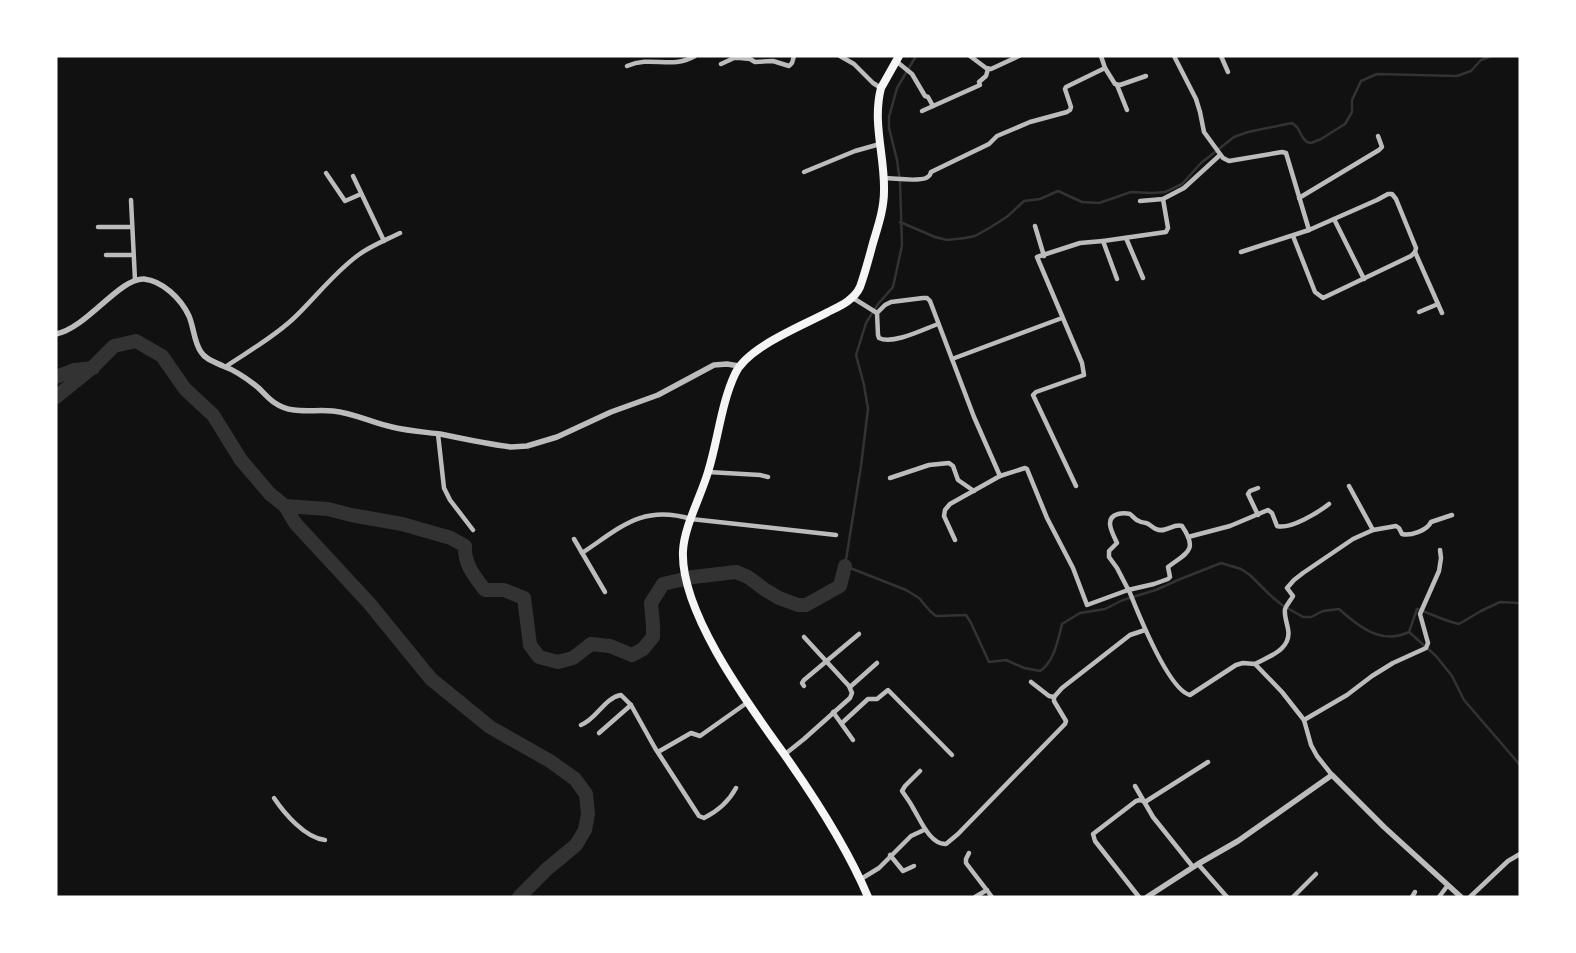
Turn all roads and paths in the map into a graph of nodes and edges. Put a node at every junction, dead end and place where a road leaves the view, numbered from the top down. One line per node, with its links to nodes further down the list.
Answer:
1 (695, 56): 11 (street)
2 (794, 56): 10 (street)
3 (840, 56): 17 (street)
4 (970, 56): 13 (street)
5 (1019, 56): 13 (street)
6 (1101, 56): 12 (street)
7 (1174, 56): 23 (street)
8 (1221, 56): 14 (street)
9 (898, 59): 17 (main road); 18 (street)
10 (721, 64)
11 (627, 66)
12 (1105, 68): 16 (street); 27 (street)
13 (988, 69): 18 (street)
14 (1228, 72)
15 (1146, 76): 16 (street)
16 (1117, 85): 19 (street)
17 (881, 88): 22 (main road)
18 (932, 106): 20 (street)
19 (1127, 110)
20 (922, 111)
21 (1378, 136): 29 (street)
22 (880, 144): 24 (street); 27 (main road)
23 (1220, 154): 29 (street); 30 (street)
24 (804, 172)
25 (326, 173): 28 (street)
26 (353, 176): 28 (street)
27 (884, 178): 52 (main road)
28 (361, 194): 41 (street)
29 (1299, 198): 37 (street)
30 (1163, 199): 32 (street); 40 (street)
31 (131, 200): 36 (street)
32 (1140, 201)
33 (1334, 220): 37 (street); 44 (street); 50 (street)
34 (1035, 226): 47 (street)
35 (98, 227): 36 (street)
36 (132, 227): 45 (street)
37 (1309, 230): 39 (street)
38 (400, 233): 41 (street)
39 (1293, 236): 43 (street); 50 (street)
40 (1126, 238): 42 (street); 48 (street)
41 (384, 241): 62 (street)
42 (1103, 241): 47 (street); 49 (street)
43 (1241, 252)
44 (1415, 252): 50 (street); 53 (street)
45 (134, 255): 46 (street); 51 (street)
46 (106, 256)
47 (1044, 256): 57 (street)
48 (1143, 278)
49 (1117, 279)
50 (1364, 279)
51 (135, 280): 59 (street); 62 (street)
52 (853, 298): 55 (street); 61 (main road)
53 (1438, 304): 54 (street); 56 (street)
54 (1419, 312)
55 (876, 313): 58 (street); 58 (street)
56 (1442, 313)
57 (1062, 318): 60 (street); 68 (street)
58 (938, 324): 60 (street)
59 (56, 334)
60 (952, 359): 65 (street)
61 (739, 366): 63 (street); 64 (main road)
62 (226, 367): 63 (street)
63 (438, 434): 76 (street)
64 (708, 472): 66 (street); 75 (main road)
65 (1000, 476): 71 (street); 85 (street)
66 (768, 477)
67 (890, 478): 71 (street)
68 (1076, 486)
69 (1349, 486): 77 (street)
70 (1258, 488): 74 (street)
71 (974, 491): 81 (street)
72 (1330, 504): 74 (street)
73 (1452, 514): 77 (street)
74 (1258, 515): 79 (street)
75 (691, 519): 78 (street); 83 (street); 96 (main road)
76 (473, 530)
77 (1373, 530): 91 (street)
78 (836, 535)
79 (1188, 537): 85 (street); 85 (street)
80 (574, 539): 83 (street)
81 (955, 540)
82 (1440, 550): 99 (street)
83 (582, 553): 84 (street)
84 (605, 592)
85 (1129, 592): 86 (street)
86 (1145, 630): 91 (street); 95 (street)
87 (859, 634): 89 (street)
88 (804, 637): 89 (street)
89 (826, 662): 93 (street); 94 (street)
90 (877, 663): 94 (street)
91 (1255, 664): 99 (street)
92 (1031, 682): 95 (street)
93 (804, 686)
94 (850, 687): 98 (street)
95 (1054, 697): 114 (street)
96 (748, 702): 104 (street); 105 (main road)
97 (631, 706): 101 (street); 102 (street); 104 (street)
98 (833, 712): 100 (street); 105 (street)
99 (1304, 720): 109 (street)
100 (842, 723): 103 (street); 106 (street)
101 (581, 724)
102 (599, 733)
103 (853, 740)
104 (658, 752): 111 (street)
105 (784, 755): 122 (main road)
106 (952, 755)
107 (1208, 762): 113 (street)
108 (920, 771): 114 (street)
109 (1332, 775): 120 (street); 123 (street)
110 (1135, 786): 113 (street)
111 (736, 788)
112 (274, 798): 115 (street)
113 (1145, 802): 120 (street); 129 (street)
114 (924, 830): 118 (street)
115 (325, 840)
116 (970, 853): 124 (street)
117 (1520, 854): 134 (street)
118 (890, 855): 119 (street); 122 (street)
119 (914, 866)
120 (1195, 866): 125 (street); 130 (street)
121 (1316, 874): 131 (street)
122 (861, 880): 126 (main road)
123 (1448, 885): 132 (street); 133 (street)
124 (987, 890): 127 (street); 128 (street)
125 (1150, 896)
126 (868, 897)
127 (975, 897)
128 (992, 897)
129 (1139, 897)
130 (1227, 897)
131 (1293, 897)
132 (1439, 897)
133 (1461, 897)
134 (1470, 897)

